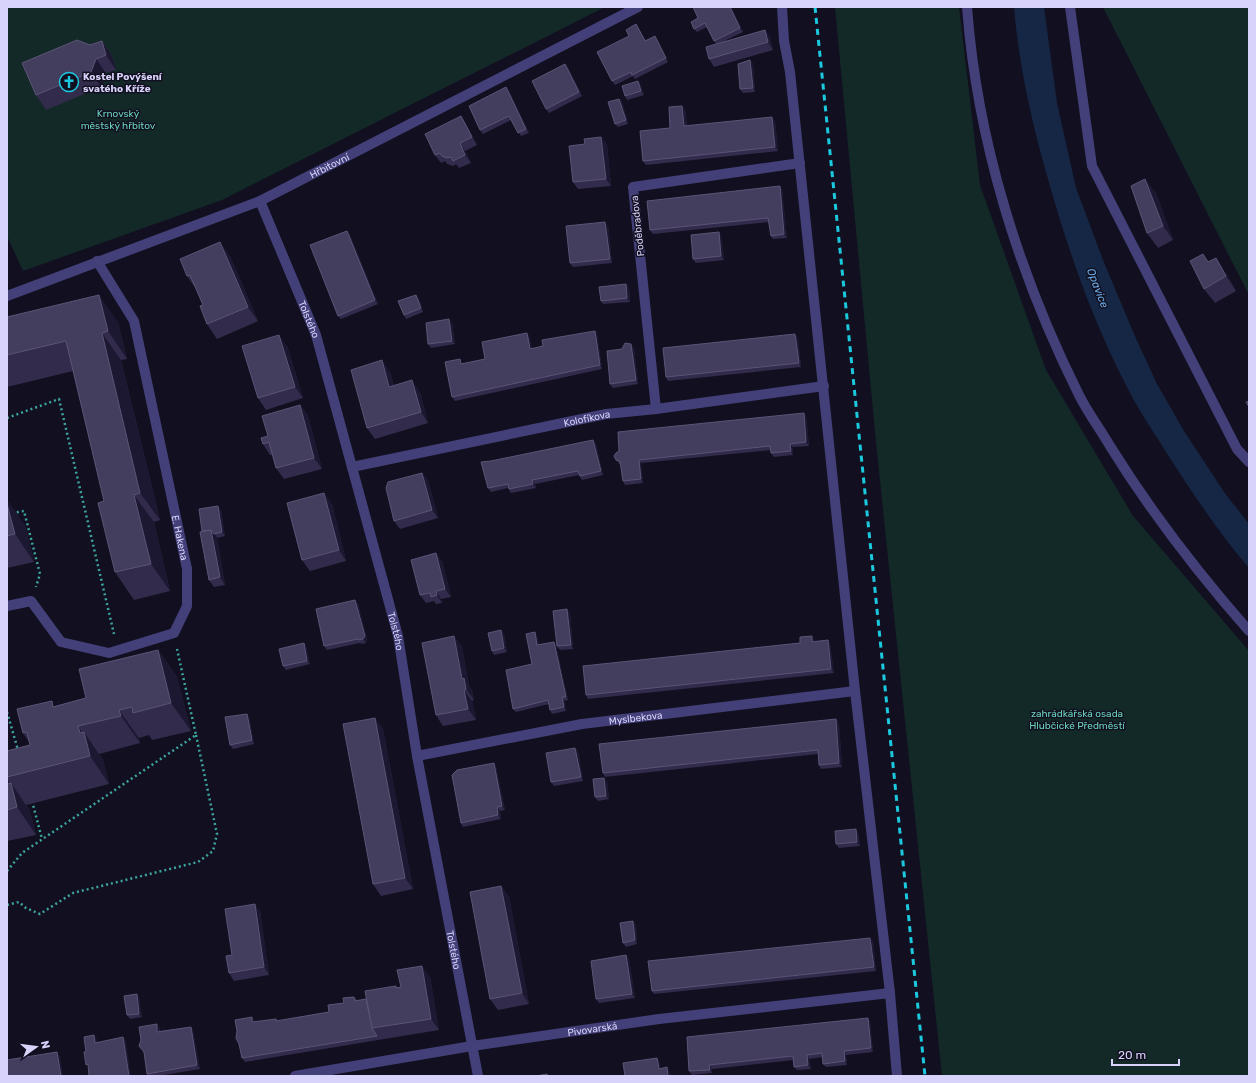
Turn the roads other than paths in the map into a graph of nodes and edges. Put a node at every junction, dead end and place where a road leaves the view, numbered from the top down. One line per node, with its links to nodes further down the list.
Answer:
1 (638, 7): 6 (street, Hřbitovní)
2 (782, 7): 5 (street)
3 (968, 7): 14 (street)
4 (1070, 7): 11 (street)
5 (800, 164): 9 (street); 10 (street, Poděbradova)
6 (260, 201): 7 (street, Hřbitovní); 12 (street, Tolstého)
7 (97, 261): 8 (street, Hřbitovní); 13 (street, E. Hakena)
8 (7, 296)
9 (824, 386): 10 (street, Kolofíkova); 15 (street)
10 (656, 409): 12 (street, Kolofíkova)
11 (1249, 462)
12 (352, 468): 16 (street, Tolstého)
13 (7, 606)
14 (1249, 631)
15 (856, 691): 16 (street, Myslbekova); 17 (street)
16 (418, 756): 18 (street, Tolstého)
17 (890, 993): 18 (street, Pivovarská); 21 (street)
18 (472, 1046): 19 (street, Pivovarská); 20 (street, Tolstého)
19 (295, 1076)
20 (478, 1076)
21 (897, 1076)

